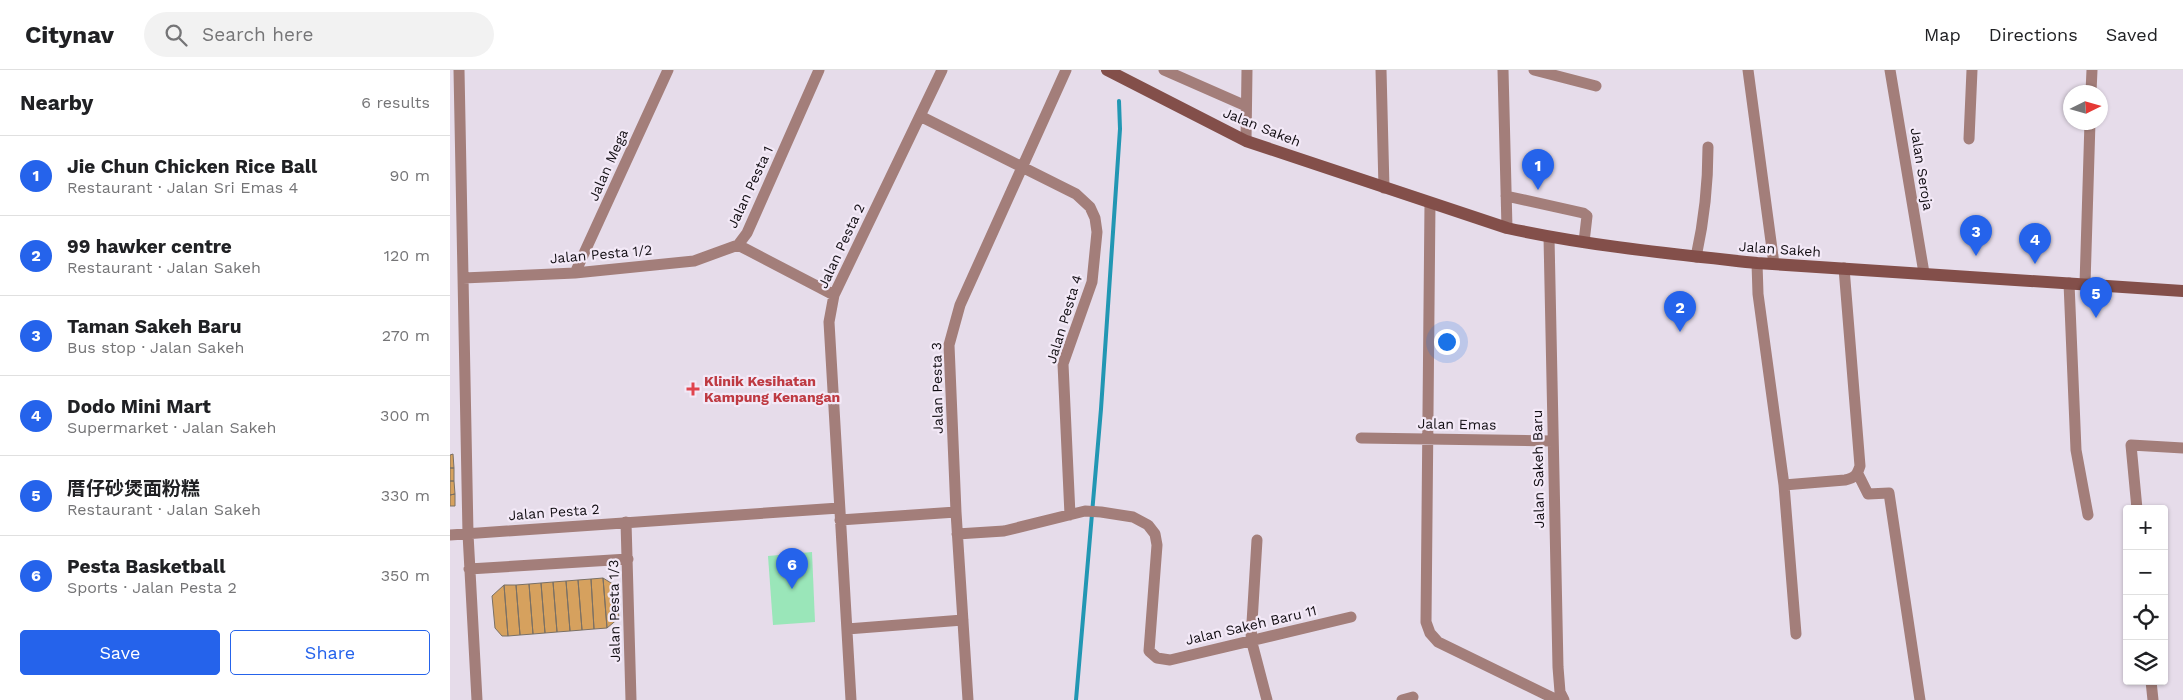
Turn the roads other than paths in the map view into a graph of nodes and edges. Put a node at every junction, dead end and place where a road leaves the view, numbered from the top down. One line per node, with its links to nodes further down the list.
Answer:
1 (459, 70): 38 (street)
2 (668, 70): 36 (street, Jalan Mega)
3 (819, 70): 31 (street, Jalan Pesta 1)
4 (942, 70): 19 (street, Jalan Pesta 2)
5 (1066, 70): 24 (street, Jalan Pesta 3)
6 (1107, 70): 22 (street, Jalan Sakeh)
7 (1164, 70): 18 (street)
8 (1247, 70): 18 (street)
9 (1380, 70): 25 (street)
10 (1503, 70): 26 (street)
11 (1534, 70): 17 (street)
12 (1748, 70): 34 (street)
13 (1890, 70): 37 (street, Jalan Seroja)
14 (1972, 70): 21 (street)
15 (2092, 70): 16 (street)
16 (2091, 85)
17 (1596, 86)
18 (1246, 106): 22 (street)
19 (920, 116): 24 (street, Jalan Pesta 4); 42 (street, Jalan Pesta 2)
20 (2090, 130): 40 (street)
21 (1969, 139)
22 (1246, 140): 25 (street, Jalan Sakeh)
23 (1708, 147): 32 (street)
24 (1022, 168): 51 (street, Jalan Pesta 3); 52 (street, Jalan Pesta 4)
25 (1384, 188): 27 (street, Jalan Sakeh)
26 (1506, 196): 28 (street); 30 (street)
27 (1430, 203): 28 (street, Jalan Sakeh); 44 (street)
28 (1507, 228): 29 (street, Jalan Sakeh)
29 (1548, 237): 30 (street, Jalan Sakeh); 45 (street, Jalan Sakeh Baru)
30 (1584, 242): 32 (street, Jalan Sakeh)
31 (738, 244): 36 (street, Jalan Pesta 1/2); 42 (street, Jalan Pesta 1)
32 (1696, 257): 33 (street, Jalan Sakeh)
33 (1757, 263): 34 (street, Jalan Sakeh); 48 (street)
34 (1774, 264): 35 (street, Jalan Sakeh)
35 (1844, 268): 37 (street, Jalan Sakeh); 47 (street)
36 (575, 273): 38 (street, Jalan Pesta 1/2)
37 (1924, 273): 39 (street, Jalan Sakeh)
38 (463, 278): 56 (street)
39 (2068, 283): 40 (street, Jalan Sakeh); 53 (street)
40 (2084, 284): 41 (street, Jalan Sakeh)
41 (2183, 290)
42 (834, 295): 50 (street, Jalan Pesta 2)
43 (1361, 438): 44 (street, Jalan Emas)
44 (1428, 439): 45 (street, Jalan Emas); 73 (street)
45 (1553, 441): 74 (street, Jalan Sakeh Baru)
46 (2183, 448): 49 (street)
47 (1858, 474): 48 (street); 75 (street)
48 (1784, 485): 65 (street)
49 (2137, 505)
50 (839, 508): 54 (street, Jalan Pesta 2); 55 (street, Jalan Pesta 2)
51 (956, 512): 54 (street); 57 (street, Jalan Pesta 3)
52 (1070, 515): 57 (street); 66 (street, Jalan Sakeh Baru 11)
53 (2088, 515)
54 (840, 520): 64 (street, Jalan Pesta 2)
55 (626, 522): 56 (street, Jalan Pesta 2); 60 (street, Jalan Pesta 1/3)
56 (468, 534): 58 (street, Jalan Pesta 2); 61 (street)
57 (957, 534): 63 (street, Jalan Pesta 3)
58 (450, 535)
59 (1257, 540): 66 (street)
60 (628, 559): 61 (street); 69 (street, Jalan Pesta 1/3)
61 (470, 570): 68 (street)
62 (1351, 618): 66 (street, Jalan Sakeh Baru 11)
63 (963, 620): 64 (street); 71 (street, Jalan Pesta 3)
64 (846, 629): 70 (street, Jalan Pesta 2)
65 (1796, 634)
66 (1252, 639): 72 (street)
67 (2152, 685): 76 (street)
68 (477, 700)
69 (631, 700)
70 (851, 700)
71 (968, 700)
72 (1267, 700)
73 (1557, 700)
74 (1564, 700)
75 (1920, 700)
76 (2153, 700)

